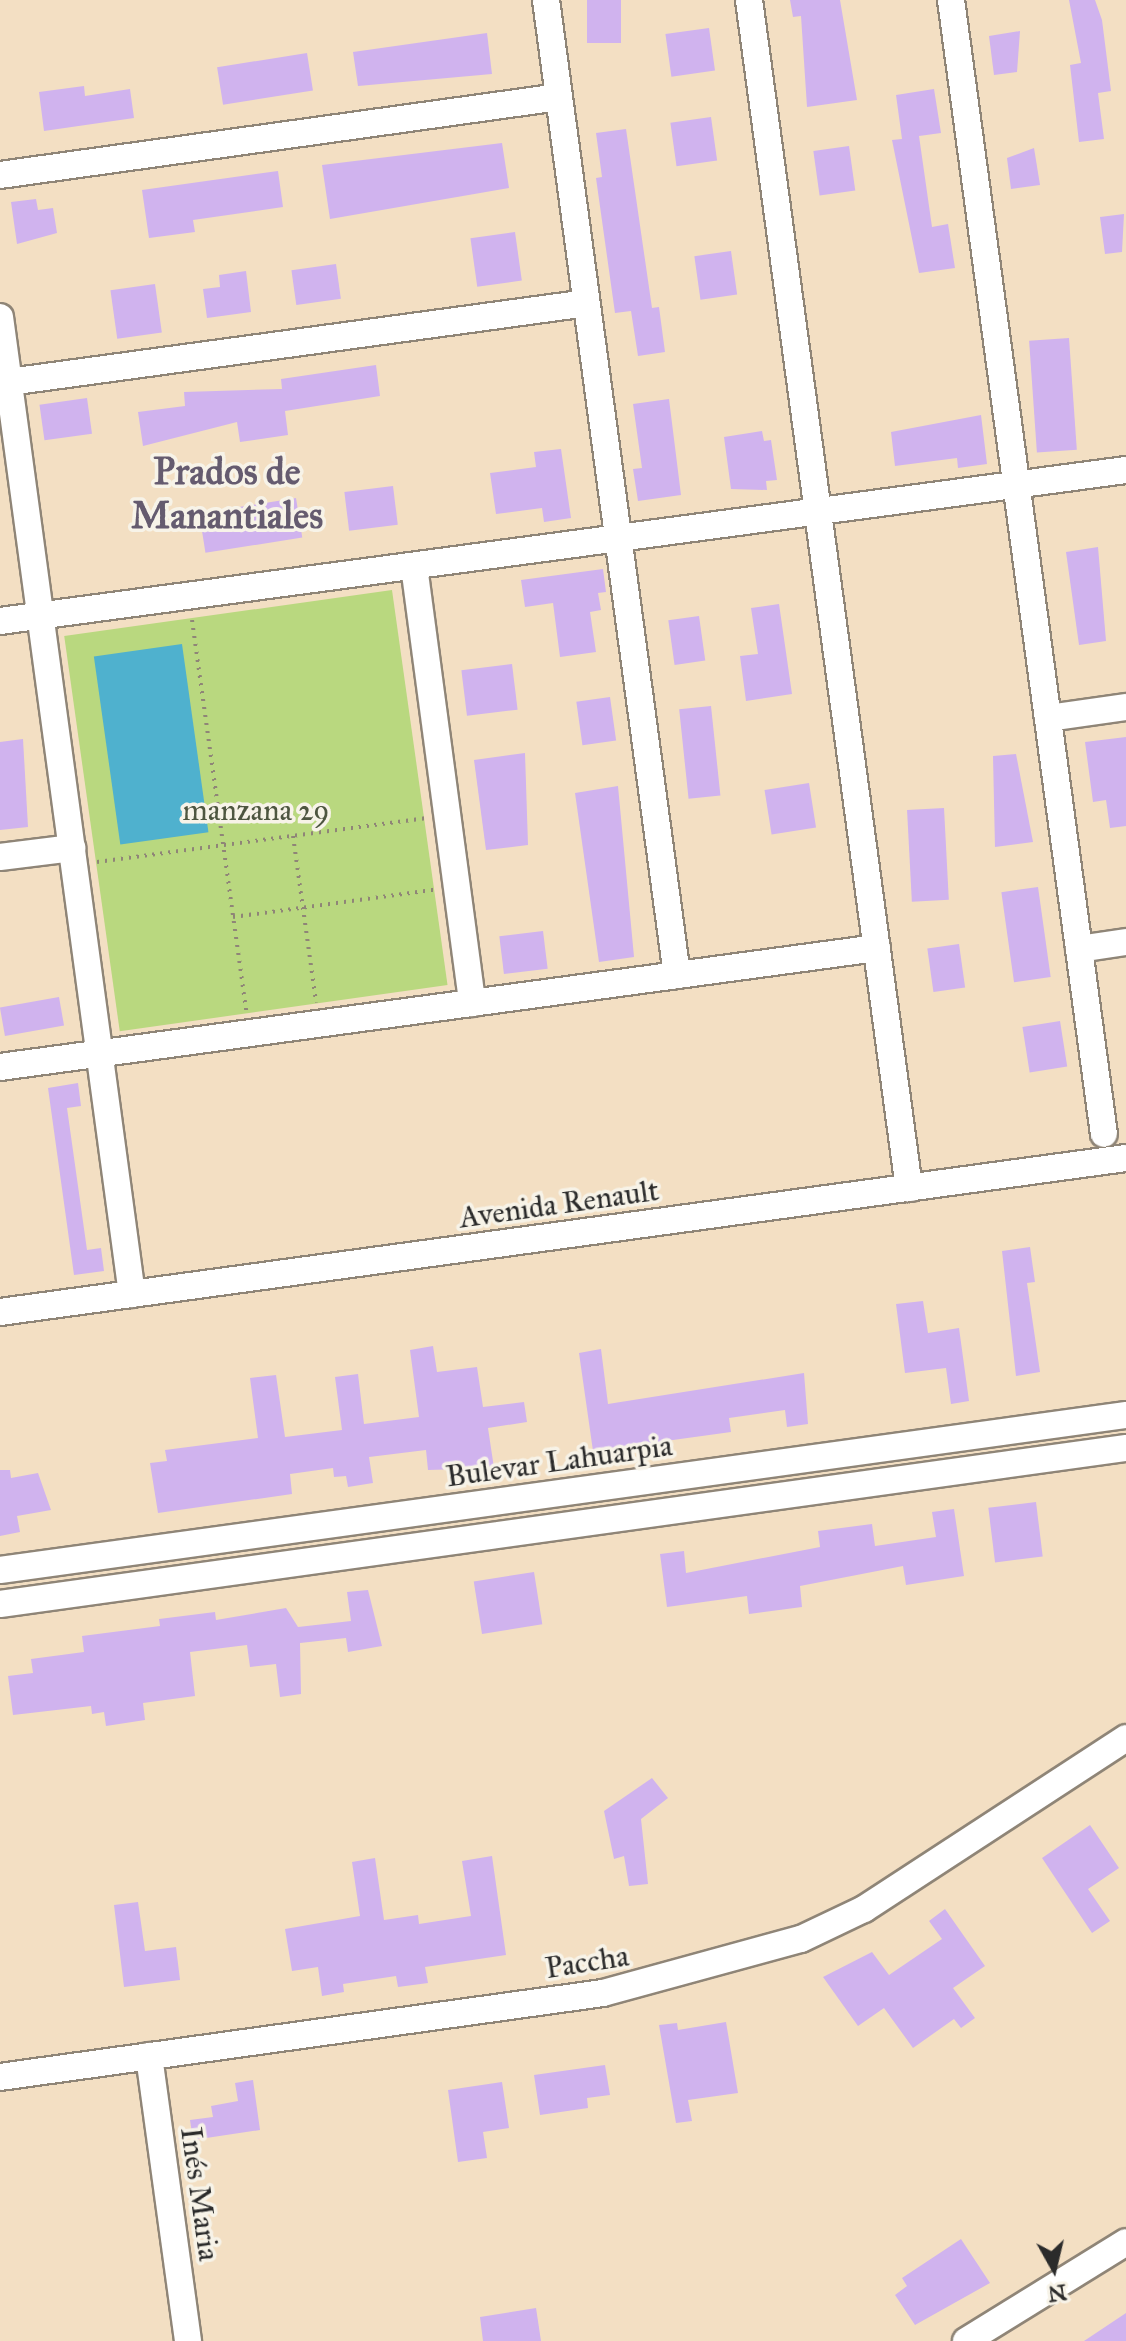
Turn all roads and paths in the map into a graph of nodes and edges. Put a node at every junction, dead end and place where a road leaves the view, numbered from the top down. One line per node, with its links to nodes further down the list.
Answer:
1 (546, 0): 4 (street)
2 (749, 0): 11 (street)
3 (951, 0): 10 (street)
4 (559, 97): 5 (street); 6 (street)
5 (0, 175)
6 (587, 303): 8 (street); 12 (street)
7 (0, 317): 8 (street)
8 (9, 382): 15 (street)
9 (1126, 470): 10 (street)
10 (1016, 485): 11 (street); 18 (street)
11 (818, 512): 12 (street); 28 (street)
12 (619, 538): 13 (street); 30 (street)
13 (414, 566): 14 (street); 19 (street)
14 (189, 596): 15 (street); 21 (path)
15 (40, 616): 16 (street); 22 (street)
16 (0, 621)
17 (1126, 707): 18 (street)
18 (1048, 718): 29 (street)
19 (447, 815): 20 (path); 24 (street)
20 (293, 836): 21 (path); 25 (path)
21 (223, 845): 22 (path); 26 (path)
22 (73, 856): 23 (street); 34 (street)
23 (0, 857)
24 (457, 887): 25 (path); 31 (street)
25 (303, 908): 26 (path); 32 (path)
26 (233, 917): 33 (path)
27 (1126, 942): 29 (street)
28 (877, 948): 30 (street); 38 (street)
29 (1079, 949): 36 (street)
30 (677, 975): 31 (street)
31 (472, 1003): 32 (street)
32 (319, 1024): 33 (street)
33 (249, 1033): 34 (street)
34 (99, 1054): 35 (street); 39 (street)
35 (0, 1067)
36 (1104, 1134)
37 (1126, 1158): 38 (street, Avenida Renault)
38 (909, 1188): 39 (street, Avenida Renault)
39 (132, 1294): 40 (street, Avenida Renault)
40 (0, 1312)
41 (1126, 1415): 43 (street, Bulevar Lahuarpia)
42 (1126, 1448): 44 (street)
43 (0, 1570)
44 (0, 1604)
45 (1126, 1738): 46 (street, Paccha)
46 (149, 2056): 47 (street, Paccha); 49 (street, Inés Maria)
47 (0, 2077)
48 (1126, 2242): 50 (street)
49 (188, 2341)
50 (966, 2341)

